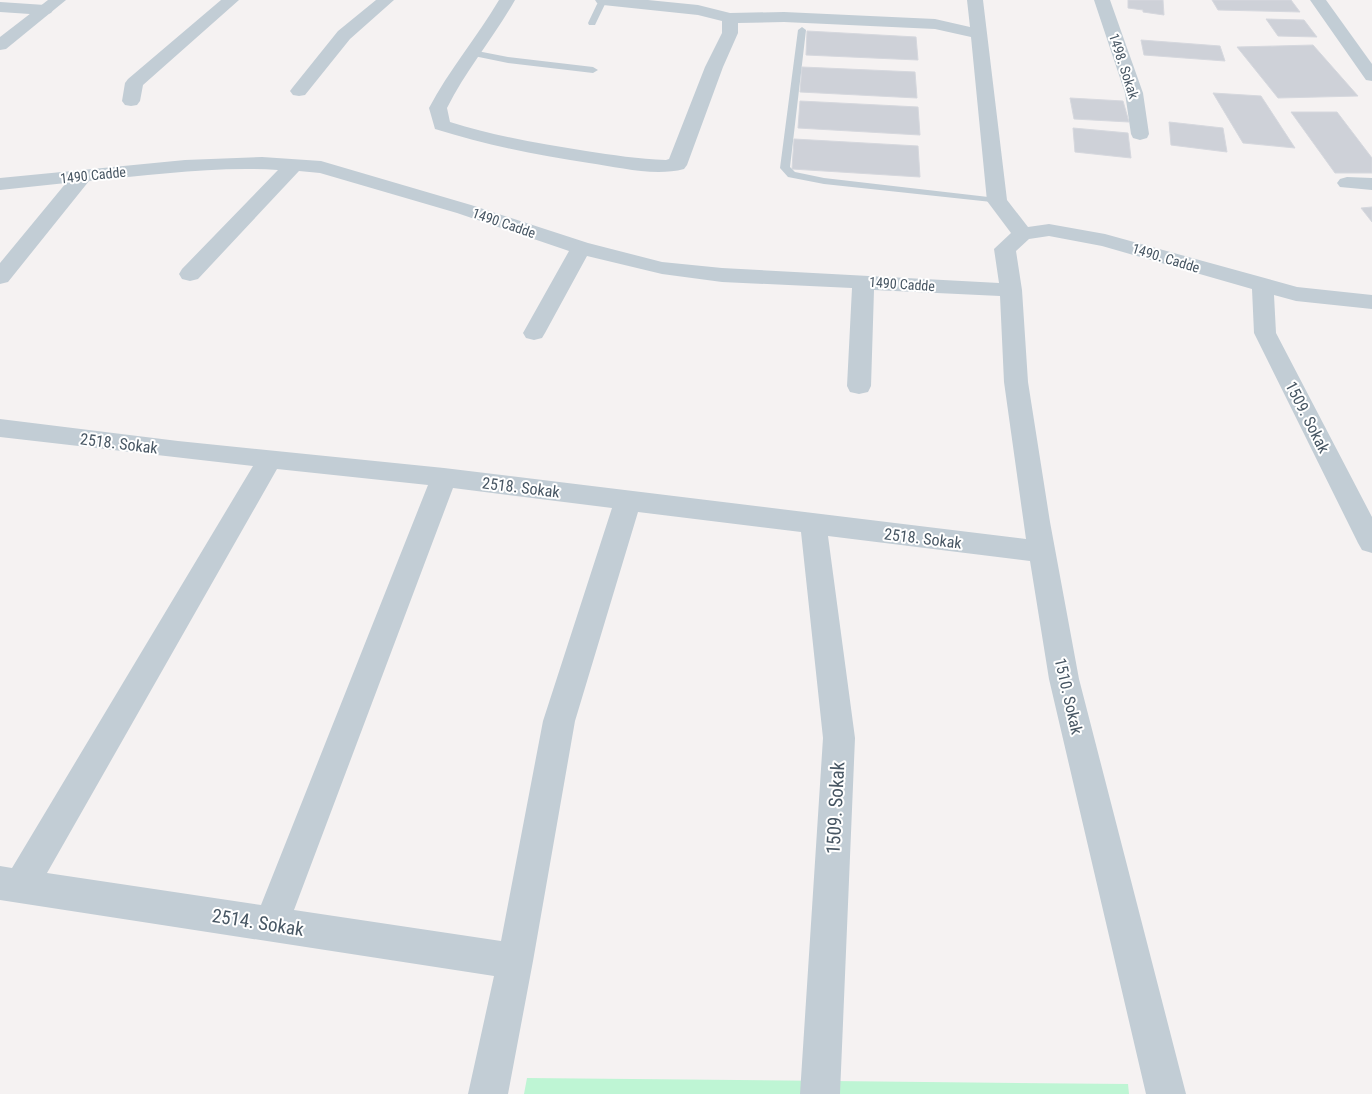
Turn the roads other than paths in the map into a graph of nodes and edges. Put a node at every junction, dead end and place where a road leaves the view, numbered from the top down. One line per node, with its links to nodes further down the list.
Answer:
1 (231, 0): 19 (street)
2 (386, 0): 18 (street)
3 (507, 0): 15 (street)
4 (603, 0): 10 (street); 11 (lane)
5 (975, 0): 13 (street)
6 (1102, 0): 20 (street, 1498. Sokak)
7 (1318, 0): 17 (street)
8 (51, 5): 9 (street); 14 (street)
9 (0, 7)
10 (730, 18): 13 (street); 15 (street)
11 (592, 23)
12 (802, 30): 26 (lane)
13 (979, 34): 26 (street)
14 (0, 45)
15 (472, 53): 16 (lane)
16 (593, 70)
17 (1372, 76)
18 (299, 91)
19 (131, 101)
20 (1140, 134)
21 (294, 165): 22 (street, 1490 Cadde); 28 (street, 1490 Cadde); 29 (street)
22 (83, 176): 24 (street, 1490 Cadde); 30 (street)
23 (1347, 183): 25 (street)
24 (0, 184)
25 (1372, 184)
26 (998, 201): 27 (street)
27 (1022, 234): 32 (street, 1490. Cadde); 33 (street)
28 (581, 248): 31 (street, 1490 Cadde); 35 (street)
29 (190, 274)
30 (0, 277)
31 (863, 282): 33 (street, 1490 Cadde); 36 (street)
32 (1263, 286): 34 (street, 1490. Cadde); 42 (street, 1509. Sokak)
33 (1010, 290): 43 (street, 1510. Sokak)
34 (1372, 302)
35 (534, 332)
36 (859, 386)
37 (0, 428): 38 (street, 2518. Sokak)
38 (270, 459): 39 (street, 2518. Sokak); 44 (street)
39 (444, 478): 40 (street, 2518. Sokak); 45 (street)
40 (628, 500): 41 (street, 2518. Sokak); 46 (street)
41 (812, 523): 43 (street, 2518. Sokak); 48 (street, 1509. Sokak)
42 (1372, 543)
43 (1042, 552): 49 (street, 1510. Sokak)
44 (10, 885): 45 (street, 2514. Sokak)
45 (271, 924): 46 (street, 2514. Sokak)
46 (516, 961): 47 (street)
47 (488, 1094)
48 (820, 1094)
49 (1166, 1094)

